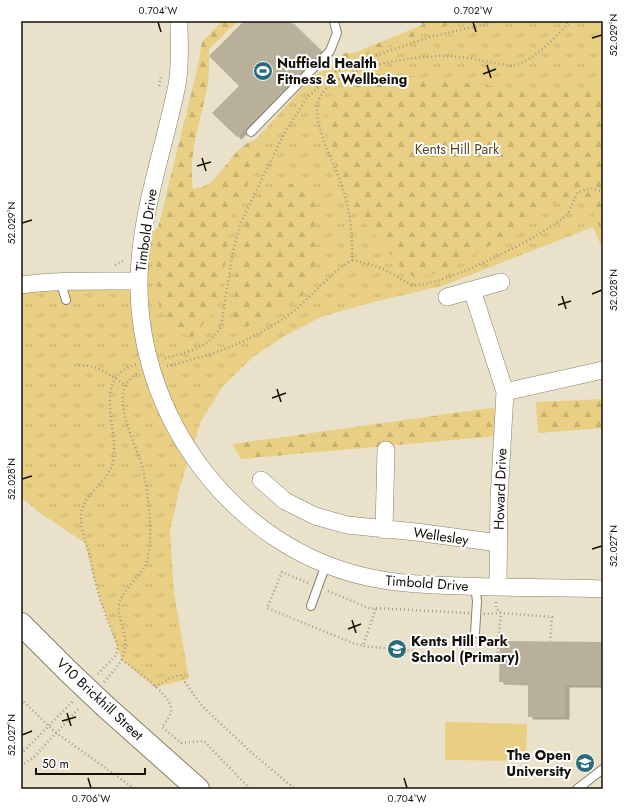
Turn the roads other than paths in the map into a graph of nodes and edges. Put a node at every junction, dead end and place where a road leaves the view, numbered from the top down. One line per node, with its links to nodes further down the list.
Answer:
1 (179, 21): 5 (street, Timbold Drive)
2 (334, 21): 3 (lane)
3 (251, 132)
4 (60, 280): 5 (street); 7 (street); 10 (lane)
5 (139, 281): 17 (street, Timbold Drive)
6 (500, 282): 8 (street)
7 (21, 285)
8 (472, 290): 9 (street); 12 (street, Howard Drive)
9 (447, 297)
10 (66, 300)
11 (603, 370): 12 (street)
12 (505, 392): 16 (street, Howard Drive)
13 (386, 450): 15 (street)
14 (261, 480): 15 (street, Wellesley)
15 (384, 530): 16 (street, Wellesley)
16 (498, 543): 20 (street, Howard Drive)
17 (326, 564): 18 (street, Timbold Drive); 21 (lane)
18 (475, 586): 20 (street, Timbold Drive); 23 (lane)
19 (603, 590): 20 (street, Timbold Drive)
20 (497, 594)
21 (311, 606)
22 (21, 624): 25 (street, V10 Brickhill Street, bridge)
23 (475, 633)
24 (603, 769): 26 (lane)
25 (198, 789)
26 (578, 789)

